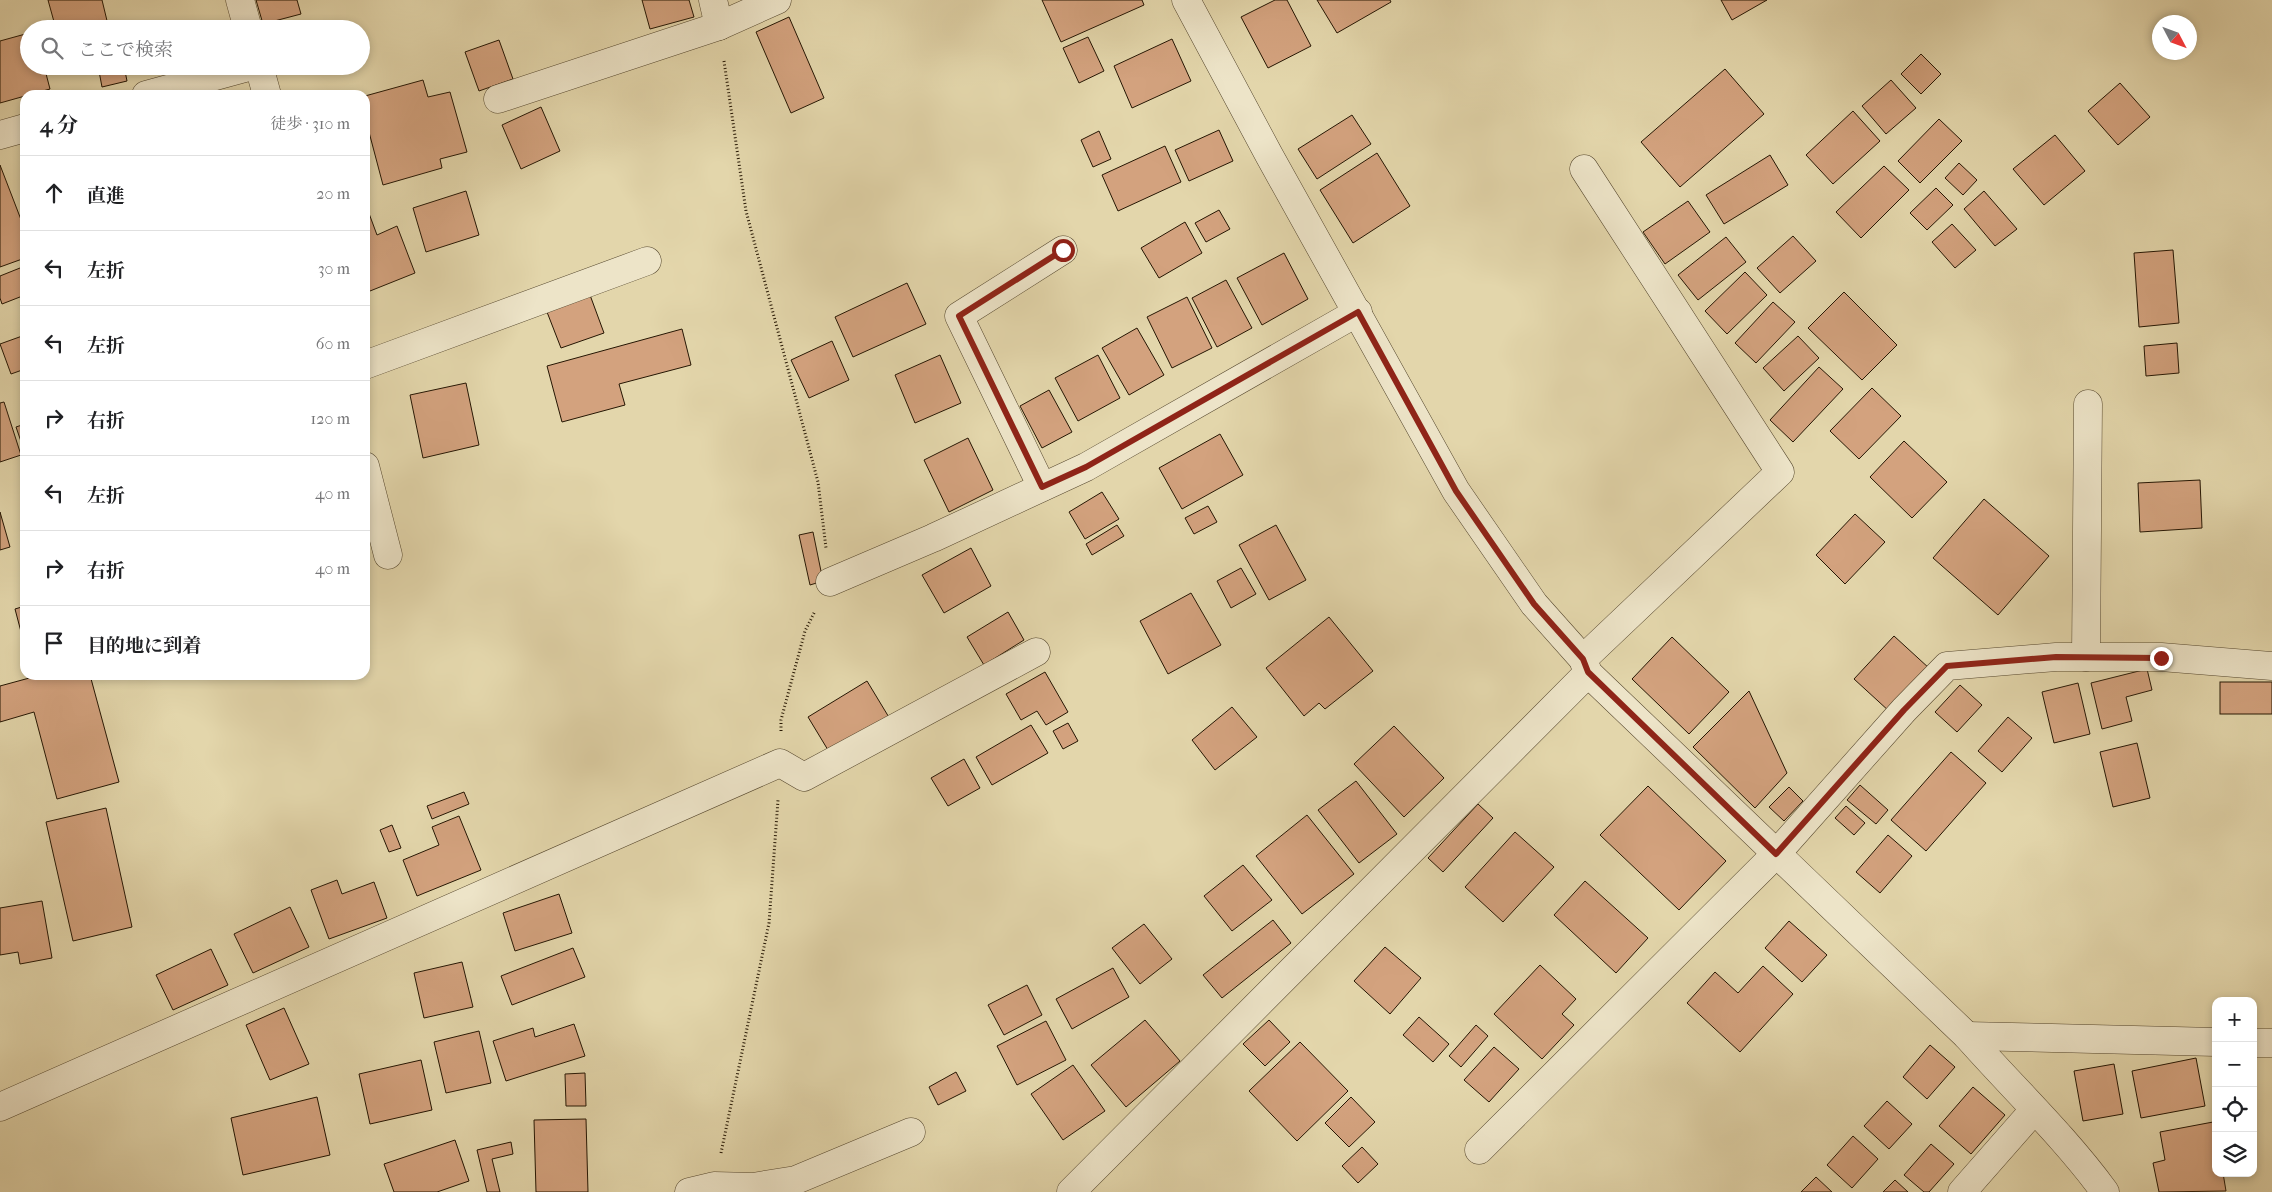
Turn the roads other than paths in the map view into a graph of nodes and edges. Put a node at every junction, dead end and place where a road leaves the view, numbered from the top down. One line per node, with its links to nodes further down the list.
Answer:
1 (240, 0): 5 (street)
2 (713, 0): 6 (street)
3 (777, 0): 6 (street)
4 (1186, 0): 17 (street)
5 (246, 20)
6 (719, 26): 11 (street)
7 (219, 75): 9 (street)
8 (261, 75): 10 (street)
9 (164, 90)
10 (266, 90)
11 (498, 99)
12 (20, 129): 13 (street)
13 (0, 134)
14 (1584, 169): 26 (street)
15 (1063, 250): 21 (street)
16 (646, 261): 18 (street)
17 (1358, 312): 21 (street); 26 (street)
18 (370, 363)
19 (2088, 404): 25 (street)
20 (370, 485): 22 (street)
21 (1042, 487): 23 (street)
22 (388, 555)
23 (830, 582)
24 (1036, 652): 33 (street)
25 (2086, 657): 27 (street); 28 (street)
26 (1586, 666): 28 (street); 38 (street)
27 (2272, 666)
28 (1776, 854): 29 (street); 36 (street)
29 (1967, 1036): 30 (street); 34 (street)
30 (2212, 1042)
31 (2257, 1043): 32 (street)
32 (2272, 1044)
33 (0, 1107)
34 (2034, 1110): 39 (street); 40 (street)
35 (911, 1132): 37 (street)
36 (1479, 1150)
37 (702, 1189)
38 (1072, 1192)
39 (1962, 1192)
40 (2105, 1192)

